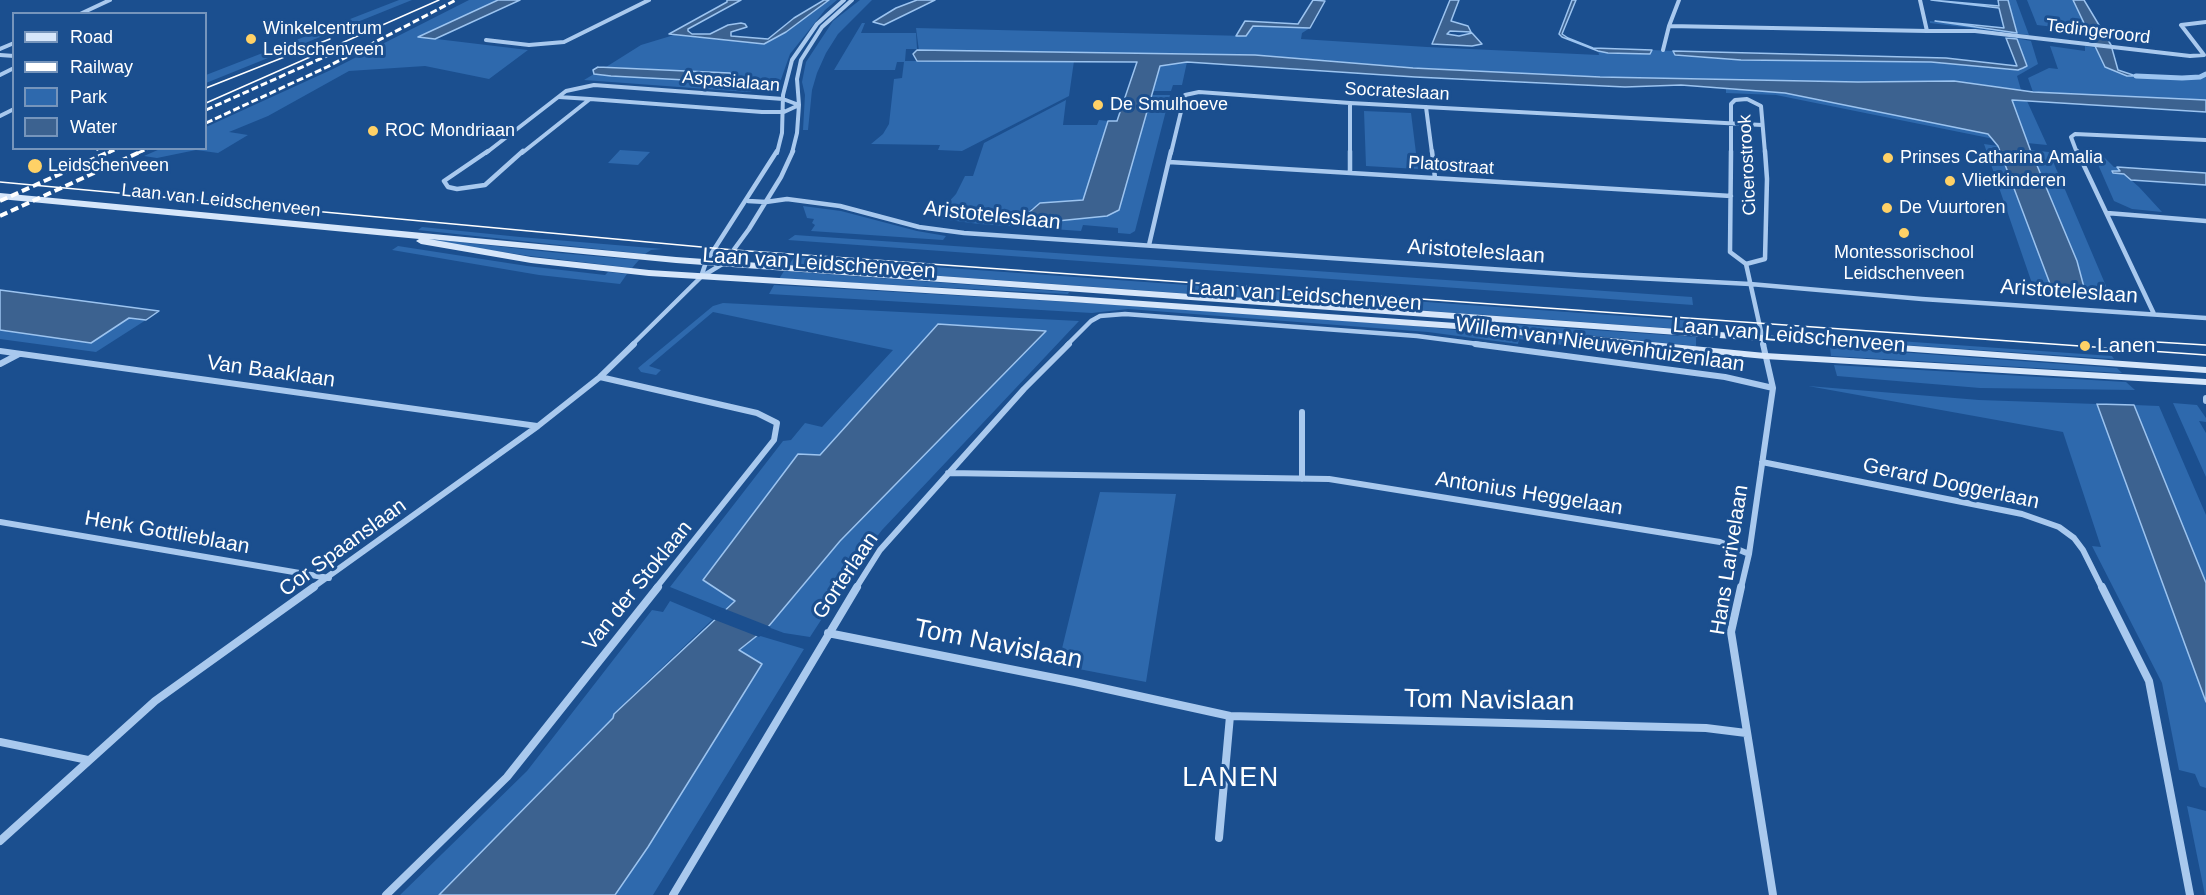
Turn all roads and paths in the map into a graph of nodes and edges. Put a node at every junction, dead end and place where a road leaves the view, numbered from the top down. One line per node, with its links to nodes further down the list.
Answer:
1 (110, 0): 7 (street)
2 (650, 0): 11 (street)
3 (844, 0): 15 (street)
4 (852, 0): 17 (street)
5 (1679, 0): 9 (street)
6 (1920, 0): 10 (street)
7 (84, 12)
8 (2206, 22): 10 (street, Tedingeroord)
9 (1669, 26): 10 (street, Tedingeroord); 12 (street)
10 (1927, 31)
11 (486, 40)
12 (1663, 51)
13 (559, 97): 14 (street, Aspasialaan); 14 (street, Aspasialaan); 15 (street, Aspasialaan)
14 (590, 99): 19 (street, Aspasialaan)
15 (783, 99): 17 (street, Aspasialaan); 19 (street)
16 (1350, 103): 18 (street, Socrateslaan); 23 (street, Socrateslaan); 24 (street)
17 (799, 105): 19 (street, Aspasialaan); 29 (street)
18 (1426, 107): 20 (street, Socrateslaan); 25 (street)
19 (784, 112): 28 (street)
20 (1731, 123): 21 (street, Socrateslaan); 21 (street, Cicerostrook); 27 (street, Cicerostrook)
21 (1762, 124): 36 (street, Cicerostrook)
22 (2206, 140): 30 (street)
23 (1169, 162): 24 (street, Platostraat); 33 (street, Socrateslaan)
24 (1350, 173): 25 (street, Platostraat)
25 (1435, 178): 27 (street, Platostraat)
26 (0, 195): 32 (street, Laan van Leidschenveen)
27 (1731, 196): 36 (street, Cicerostrook)
28 (747, 201): 29 (street, Aristoteleslaan); 34 (street)
29 (766, 202): 33 (street, Aristoteleslaan); 35 (street)
30 (2107, 213): 31 (street); 39 (street)
31 (2206, 220)
32 (402, 236): 34 (street, Laan van Leidschenveen); 37 (street, Laan van Leidschenveen)
33 (1149, 245): 38 (street, Aristoteleslaan)
34 (706, 262): 35 (street, Laan van Leidschenveen); 37 (street)
35 (724, 263): 37 (street); 42 (street, Laan van Leidschenveen)
36 (1746, 264): 38 (street, Cicerostrook)
37 (701, 277): 45 (street, Laan van Leidschenveen); 48 (street, Cor Spaanslaan)
38 (1750, 284): 39 (street, Aristoteleslaan); 42 (street, Cicerostrook)
39 (2154, 314): 41 (street, Aristoteleslaan)
40 (1100, 316): 50 (street, Willem van Nieuwenhuizenlaan); 54 (street, Gorterlaan)
41 (2206, 318)
42 (1761, 338): 45 (street, Hans Larivelaan); 47 (street, Laan van Leidschenveen)
43 (0, 351): 44 (street, Van Baaklaan)
44 (20, 354): 46 (street); 52 (street, Van Baaklaan)
45 (1765, 356): 49 (street, Laan van Leidschenveen); 50 (street, Hans Larivelaan)
46 (0, 364)
47 (2206, 370)
48 (600, 377): 52 (street, Cor Spaanslaan); 66 (street, Van der Stoklaan)
49 (2206, 382)
50 (1773, 388): 53 (street, Hans Larivelaan)
51 (1302, 412): 55 (street)
52 (538, 426): 58 (street, Cor Spaanslaan)
53 (1762, 462): 57 (street, Hans Larivelaan); 69 (street, Gerard Doggerlaan)
54 (948, 473): 55 (street, Antonius Heggelaan); 59 (street, Gorterlaan)
55 (1302, 478): 57 (street, Antonius Heggelaan)
56 (0, 522): 58 (street, Henk Gottlieblaan)
57 (1749, 554): 61 (street, Hans Larivelaan)
58 (329, 578): 63 (street, Cor Spaanslaan)
59 (828, 633): 60 (street, Tom Navislaan); 67 (street, Gorterlaan)
60 (1230, 716): 61 (street, Tom Navislaan); 64 (street)
61 (1746, 733): 68 (street, Hans Larivelaan)
62 (0, 742): 63 (street)
63 (88, 760): 65 (street, Cor Spaanslaan)
64 (1219, 838)
65 (0, 841)
66 (386, 895)
67 (673, 895)
68 (1773, 895)
69 (2190, 895)

